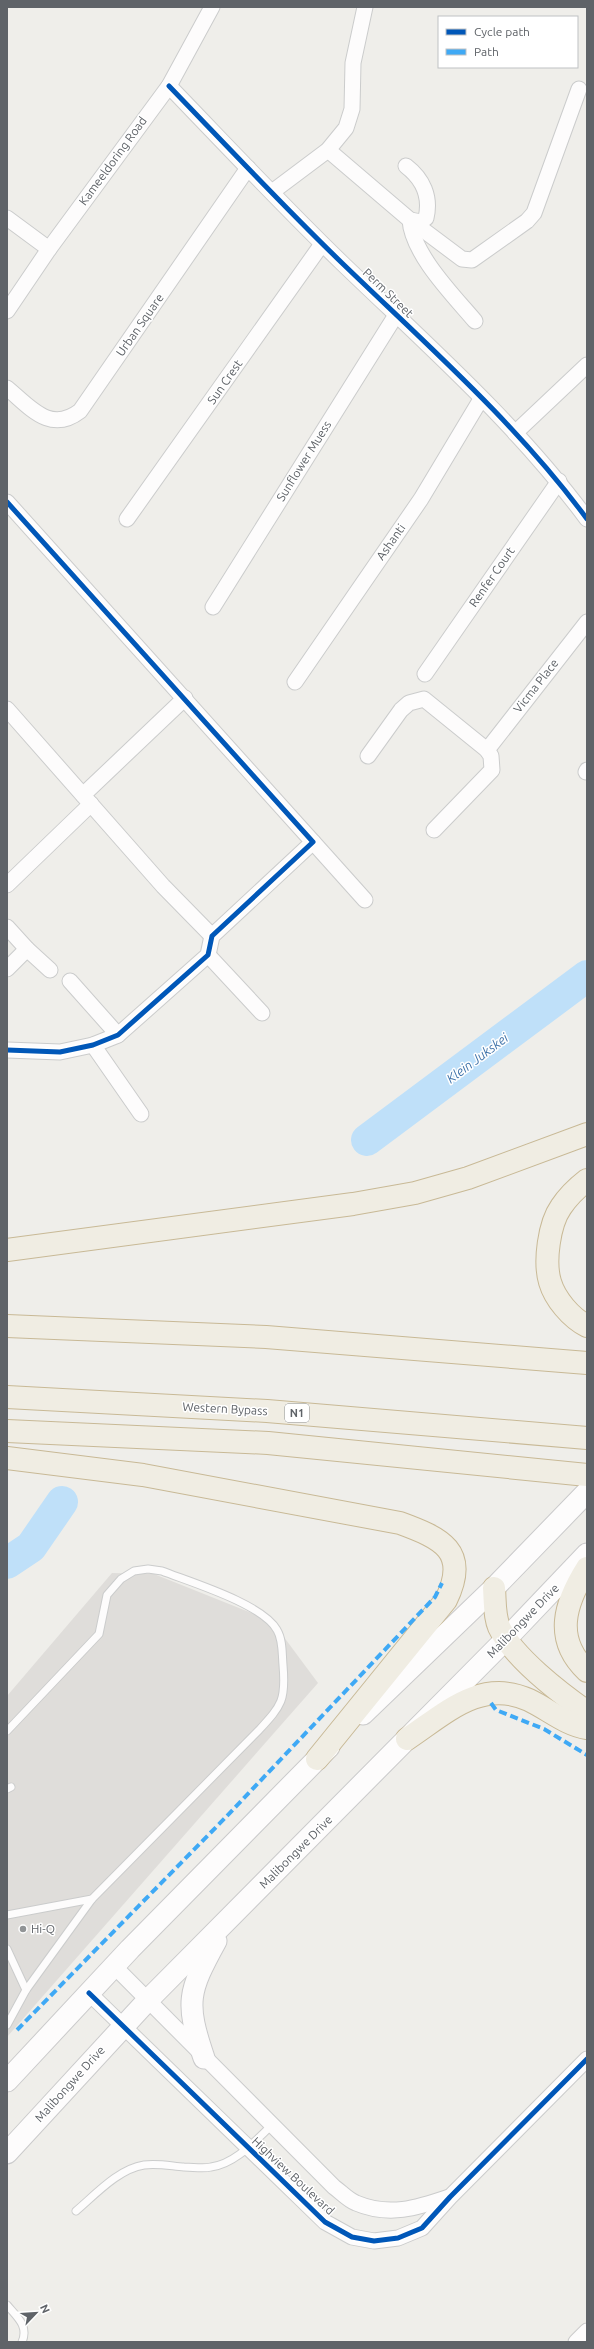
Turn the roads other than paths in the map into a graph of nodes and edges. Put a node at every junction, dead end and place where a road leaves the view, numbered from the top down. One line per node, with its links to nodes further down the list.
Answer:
1 (212, 7): 3 (street, Kameeldoring Road)
2 (365, 7): 5 (street)
3 (169, 86): 7 (street, Perm Street); 12 (street, Kameeldoring Road)
4 (579, 89): 10 (street)
5 (328, 150): 8 (street); 10 (street)
6 (406, 166): 10 (street)
7 (248, 168): 8 (street, Perm Street); 17 (street, Urban Square)
8 (272, 192): 11 (street, Perm Street)
9 (7, 218): 12 (street)
10 (410, 220): 15 (street)
11 (322, 244): 14 (street, Perm Street); 22 (street, Sun Crest)
12 (49, 249): 13 (street, Kameeldoring Road)
13 (7, 311)
14 (396, 315): 18 (street, Perm Street); 24 (street, Sunflower Muess)
15 (475, 321)
16 (587, 366): 19 (street)
17 (7, 388)
18 (481, 399): 19 (street, Perm Street); 27 (street, Ashanti)
19 (515, 433): 20 (street, Perm Street)
20 (559, 481): 23 (street, Perm Street); 26 (street, Renfer Court)
21 (7, 502): 28 (street)
22 (127, 519)
23 (587, 519)
24 (213, 607)
25 (587, 622): 30 (street, Vicma Place)
26 (424, 674)
27 (295, 682)
28 (185, 698): 32 (street); 34 (street)
29 (7, 708): 32 (street)
30 (487, 750): 31 (street); 33 (street)
31 (368, 756)
32 (87, 799): 35 (street); 38 (street)
33 (434, 830)
34 (313, 842): 36 (street); 38 (street)
35 (7, 885)
36 (365, 900)
37 (7, 927): 39 (street)
38 (212, 936): 40 (street)
39 (27, 949): 41 (street); 42 (street)
40 (208, 955): 44 (street); 45 (street)
41 (7, 969)
42 (50, 970)
43 (70, 981): 45 (street)
44 (262, 1013)
45 (118, 1036): 46 (street)
46 (93, 1045): 47 (street); 48 (street)
47 (7, 1050)
48 (141, 1114)
49 (587, 1134): 51 (highway)
50 (587, 1180): 53 (highway)
51 (7, 1250)
52 (7, 1326): 54 (highway)
53 (587, 1326)
54 (587, 1363)
55 (7, 1397): 57 (highway, Western Bypass / N1)
56 (7, 1431): 59 (highway)
57 (587, 1438)
58 (7, 1458): 70 (highway)
59 (587, 1475)
60 (582, 1497): 63 (main road)
61 (587, 1554): 64 (main road, Malibongwe Drive)
62 (587, 1568): 65 (highway)
63 (494, 1588): 64 (highway); 70 (main road)
64 (507, 1638): 66 (highway); 69 (main road, Malibongwe Drive)
65 (587, 1671)
66 (587, 1712)
67 (587, 1728): 69 (highway)
68 (7, 1731): 71 (lane)
69 (407, 1739): 73 (main road, Malibongwe Drive)
70 (317, 1759): 75 (main road)
71 (92, 1899): 72 (lane); 76 (lane)
72 (7, 1915)
73 (227, 1921): 78 (main road, Malibongwe Drive); 81 (main road)
74 (7, 1949): 76 (lane)
75 (114, 1966): 77 (main road); 78 (street, Highview Boulevard)
76 (26, 1990): 79 (lane)
77 (89, 1993): 80 (street, Highview Boulevard); 83 (main road)
78 (148, 2001): 80 (main road, Malibongwe Drive); 81 (street, Highview Boulevard)
79 (7, 2026)
80 (122, 2027): 85 (street, Highview Boulevard); 86 (main road, Malibongwe Drive)
81 (204, 2058): 84 (street, Highview Boulevard)
82 (587, 2059): 87 (street, Highview Boulevard)
83 (7, 2081)
84 (272, 2126): 85 (lane); 87 (street, Highview Boulevard)
85 (248, 2148): 87 (street, Highview Boulevard); 88 (lane)
86 (7, 2153)
87 (450, 2196)
88 (76, 2211)
89 (7, 2306): 91 (lane)
90 (587, 2331): 92 (street)
91 (22, 2342)
92 (576, 2342)

